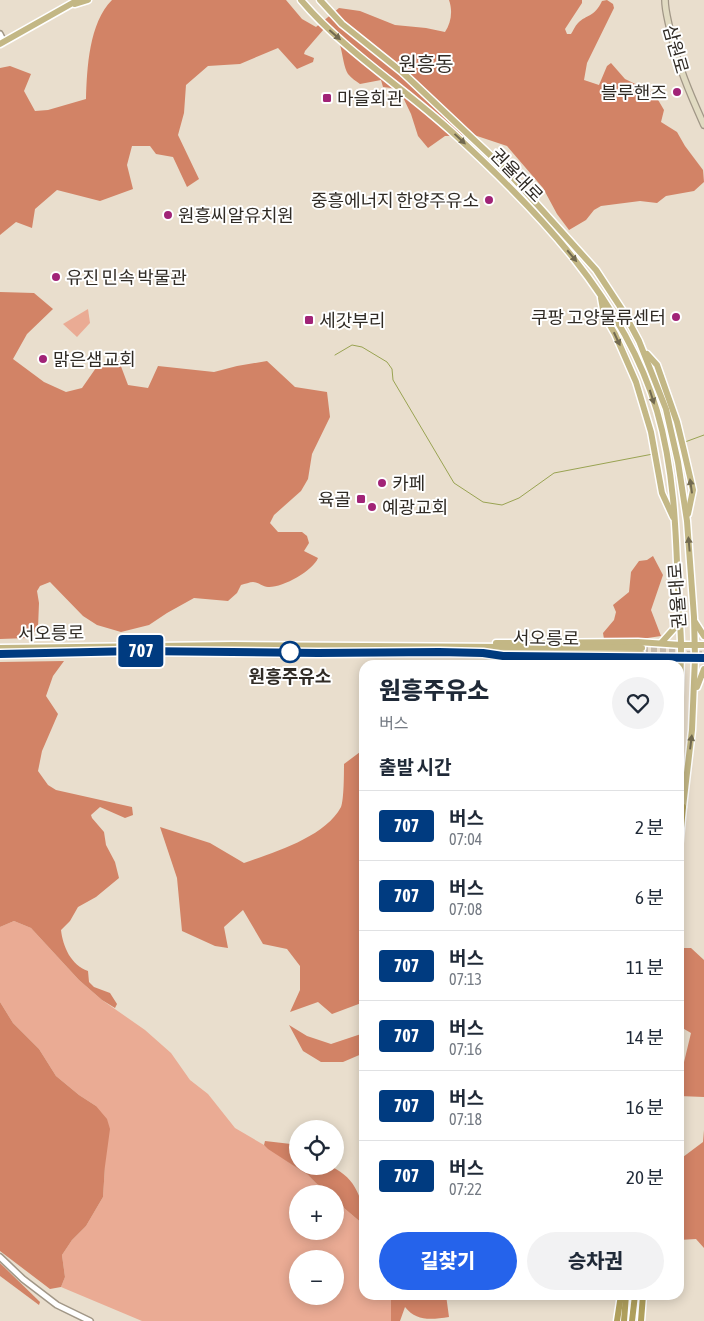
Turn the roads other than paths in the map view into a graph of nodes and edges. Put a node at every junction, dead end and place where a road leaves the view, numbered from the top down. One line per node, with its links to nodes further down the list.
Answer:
1 (78, 0): 6 (main road)
2 (88, 0): 6 (main road)
3 (301, 0): 10 (main road, 권율대로, one-way to 10)
4 (320, 0): 11 (main road, 권율대로)
5 (665, 0): 9 (main road, 삼원로)
6 (72, 3): 8 (main road)
7 (0, 34): 8 (street)
8 (2, 43)
9 (704, 125)
10 (600, 294): 12 (main road, one-way to 12); 12 (main road, 권율대로, one-way to 12)
11 (642, 348): 13 (main road, 권율대로); 13 (main road, one-way to 11)
12 (675, 521): 14 (main road, 권율대로)
13 (687, 521): 15 (main road, 권율대로, one-way to 13)
14 (680, 622): 17 (main road); 18 (main road, 권율대로)
15 (694, 622): 16 (main road); 19 (main road, 권율대로)
16 (704, 636)
17 (662, 642): 18 (main road); 21 (main road)
18 (681, 645): 19 (main road); 26 (main road, 권율대로)
19 (695, 645): 20 (main road); 27 (main road, 권율대로)
20 (704, 645)
21 (474, 646): 22 (main road, 서오릉로); 23 (main road, 서오릉로)
22 (0, 648)
23 (483, 653): 24 (main road, 서오릉로); 25 (main road)
24 (0, 654)
25 (656, 658): 26 (main road); 29 (main road)
26 (680, 658): 27 (main road)
27 (695, 658): 28 (main road); 31 (main road, 권율대로)
28 (704, 658)
29 (659, 660)
30 (704, 669): 31 (main road)
31 (694, 692): 32 (main road, 권율대로, one-way to 31)
32 (684, 798)
33 (0, 1257): 38 (street)
34 (620, 1300): 39 (highway)
35 (626, 1300): 40 (highway)
36 (634, 1300): 41 (highway)
37 (643, 1300): 42 (highway)
38 (90, 1321)
39 (618, 1321)
40 (624, 1321)
41 (632, 1321)
42 (641, 1321)

